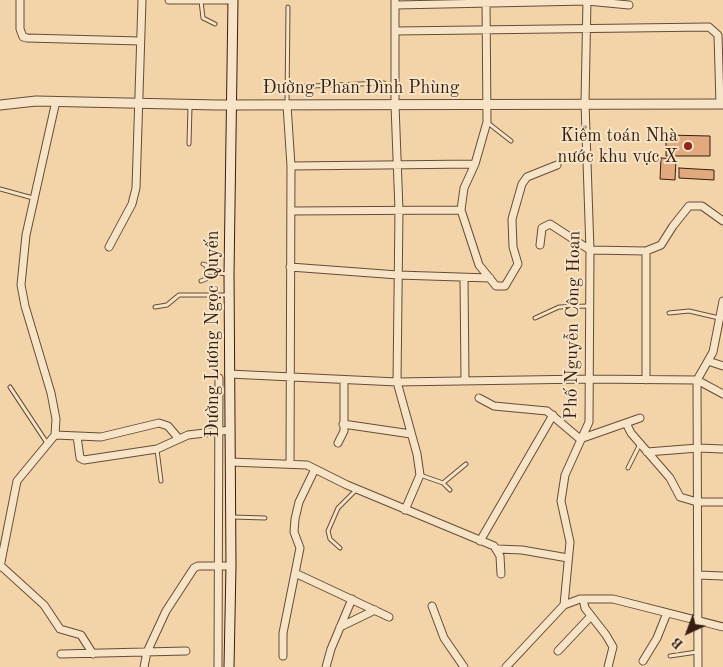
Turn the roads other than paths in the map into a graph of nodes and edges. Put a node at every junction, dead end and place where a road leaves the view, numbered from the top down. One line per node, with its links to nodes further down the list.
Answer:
1 (20, 0): 15 (street)
2 (142, 0): 15 (street)
3 (169, 0): 5 (street)
4 (233, 0): 5 (street); 26 (street, Đường Lương Ngọc Quyến)
5 (201, 1): 11 (lane)
6 (587, 1): 8 (street); 9 (street); 12 (street, Phố Nguyễn Công Hoan)
7 (395, 2): 8 (street); 14 (street)
8 (486, 2): 13 (street)
9 (629, 5)
10 (288, 7): 17 (lane)
11 (215, 24)
12 (587, 28): 13 (street); 20 (street, Phố Nguyễn Công Hoan); 23 (street)
13 (486, 30): 14 (street); 19 (street)
14 (396, 32): 27 (street)
15 (140, 41): 21 (street)
16 (384, 83): 17 (lane)
17 (288, 87): 22 (lane)
18 (56, 101): 21 (street, Đường Phan Đình Phùng); 24 (street, Đường Phan Đình Phùng); 36 (street)
19 (488, 103): 20 (street, Đường Phan Đình Phùng); 27 (street, Đường Phan Đình Phùng); 28 (street)
20 (585, 103): 23 (street, Đường Phan Đình Phùng); 43 (street, Phố Nguyễn Công Hoan)
21 (139, 104): 25 (street, Đường Phan Đình Phùng); 42 (street)
22 (286, 104): 26 (street, Đường Phan Đình Phùng); 27 (street, Đường Phan Đình Phùng); 34 (street)
23 (722, 104)
24 (0, 105)
25 (190, 105): 26 (street, Đường Phan Đình Phùng); 30 (lane)
26 (231, 105): 48 (street, Đường Lương Ngọc Quyến)
27 (395, 105): 31 (street)
28 (487, 122): 29 (lane); 32 (street)
29 (511, 141)
30 (189, 144)
31 (398, 163): 32 (street); 34 (street); 37 (street)
32 (475, 164): 38 (street)
33 (557, 165): 51 (street)
34 (291, 166): 39 (street)
35 (0, 189): 36 (lane)
36 (34, 198): 81 (street)
37 (399, 210): 38 (street); 39 (street); 49 (street)
38 (461, 210): 51 (street)
39 (291, 211): 46 (street)
40 (723, 221): 44 (street)
41 (540, 245): 43 (street)
42 (109, 247)
43 (590, 250): 44 (street); 55 (street, Phố Nguyễn Công Hoan)
44 (646, 251): 68 (street)
45 (203, 264): 47 (lane)
46 (290, 267): 49 (street); 64 (street)
47 (207, 272): 48 (lane); 52 (lane)
48 (229, 274): 53 (street, Đường Lương Ngọc Quyến)
49 (398, 275): 50 (street); 70 (street)
50 (464, 278): 51 (street); 67 (street)
51 (490, 278)
52 (201, 282)
53 (229, 295): 56 (lane); 62 (street, Đường Lương Ngọc Quyến)
54 (723, 301): 59 (street)
55 (589, 306): 58 (lane); 65 (street, Phố Nguyễn Công Hoan)
56 (154, 307)
57 (669, 313): 59 (lane)
58 (535, 318)
59 (720, 318): 60 (street)
60 (708, 361): 61 (street); 69 (street)
61 (723, 366)
62 (229, 374): 64 (street); 78 (street, Đường Lương Ngọc Quyến)
63 (219, 378): 79 (street)
64 (289, 378): 66 (street); 93 (street)
65 (588, 379): 67 (street); 68 (street); 84 (street, Phố Nguyễn Công Hoan)
66 (344, 380): 70 (street); 77 (street)
67 (465, 380): 70 (street)
68 (646, 380): 69 (street)
69 (697, 380): 72 (street); 88 (street)
70 (397, 382): 80 (street)
71 (10, 387): 86 (lane)
72 (723, 394)
73 (478, 398): 74 (street)
74 (553, 415): 84 (street); 107 (street)
75 (640, 418): 76 (street)
76 (626, 423): 84 (street); 87 (street)
77 (343, 424): 80 (street); 85 (street)
78 (230, 430): 79 (street); 92 (street, Đường Lương Ngọc Quyến)
79 (218, 431): 83 (street); 113 (street)
80 (411, 434): 97 (street)
81 (55, 435): 82 (street); 86 (street)
82 (77, 436): 83 (street); 90 (street)
83 (180, 439): 90 (street)
84 (580, 439): 111 (street, Phố Nguyễn Công Hoan)
85 (338, 443)
86 (48, 444): 110 (street)
87 (640, 444): 91 (street); 96 (lane)
88 (698, 448): 89 (street); 91 (street); 102 (street)
89 (723, 448)
90 (157, 449): 98 (lane)
91 (648, 452): 102 (street)
92 (230, 462): 93 (street); 105 (street, Đường Lương Ngọc Quyến)
93 (290, 464): 95 (street)
94 (466, 464): 99 (lane)
95 (315, 468): 100 (street); 115 (street)
96 (628, 468)
97 (420, 475): 99 (lane); 104 (street)
98 (161, 481)
99 (443, 483): 101 (lane)
100 (356, 489): 104 (street); 108 (lane)
101 (450, 490)
102 (697, 502): 103 (street); 117 (street)
103 (723, 502)
104 (405, 510): 107 (street)
105 (230, 517): 106 (lane); 114 (street, Đường Lương Ngọc Quyến)
106 (265, 518)
107 (480, 541): 109 (street)
108 (340, 548)
109 (498, 549): 111 (street); 116 (street)
110 (1, 557): 112 (street)
111 (568, 558): 121 (street, Phố Nguyễn Công Hoan)
112 (0, 566): 135 (street)
113 (218, 566): 114 (street); 132 (street); 140 (street)
114 (231, 566): 141 (street, Đường Lương Ngọc Quyến)
115 (295, 573): 119 (street); 136 (street)
116 (501, 574)
117 (698, 575): 118 (street); 127 (street)
118 (723, 576)
119 (352, 599): 123 (street); 128 (street)
120 (583, 599): 121 (street); 124 (street); 125 (street)
121 (564, 605): 144 (street)
122 (432, 606): 143 (street)
123 (374, 610): 126 (street); 128 (street)
124 (667, 613): 127 (street); 138 (street)
125 (591, 616): 131 (street); 145 (street)
126 (389, 617)
127 (698, 622): 129 (street); 133 (street)
128 (340, 627): 142 (street)
129 (723, 627)
130 (186, 651): 132 (street)
131 (558, 651)
132 (146, 652): 135 (street); 139 (street)
133 (698, 652): 137 (lane); 146 (street)
134 (61, 654): 135 (street)
135 (93, 654)
136 (283, 656)
137 (670, 656)
138 (643, 661)
139 (144, 667)
140 (218, 667)
141 (229, 667)
142 (326, 667)
143 (464, 667)
144 (506, 667)
145 (608, 667)
146 (698, 667)

